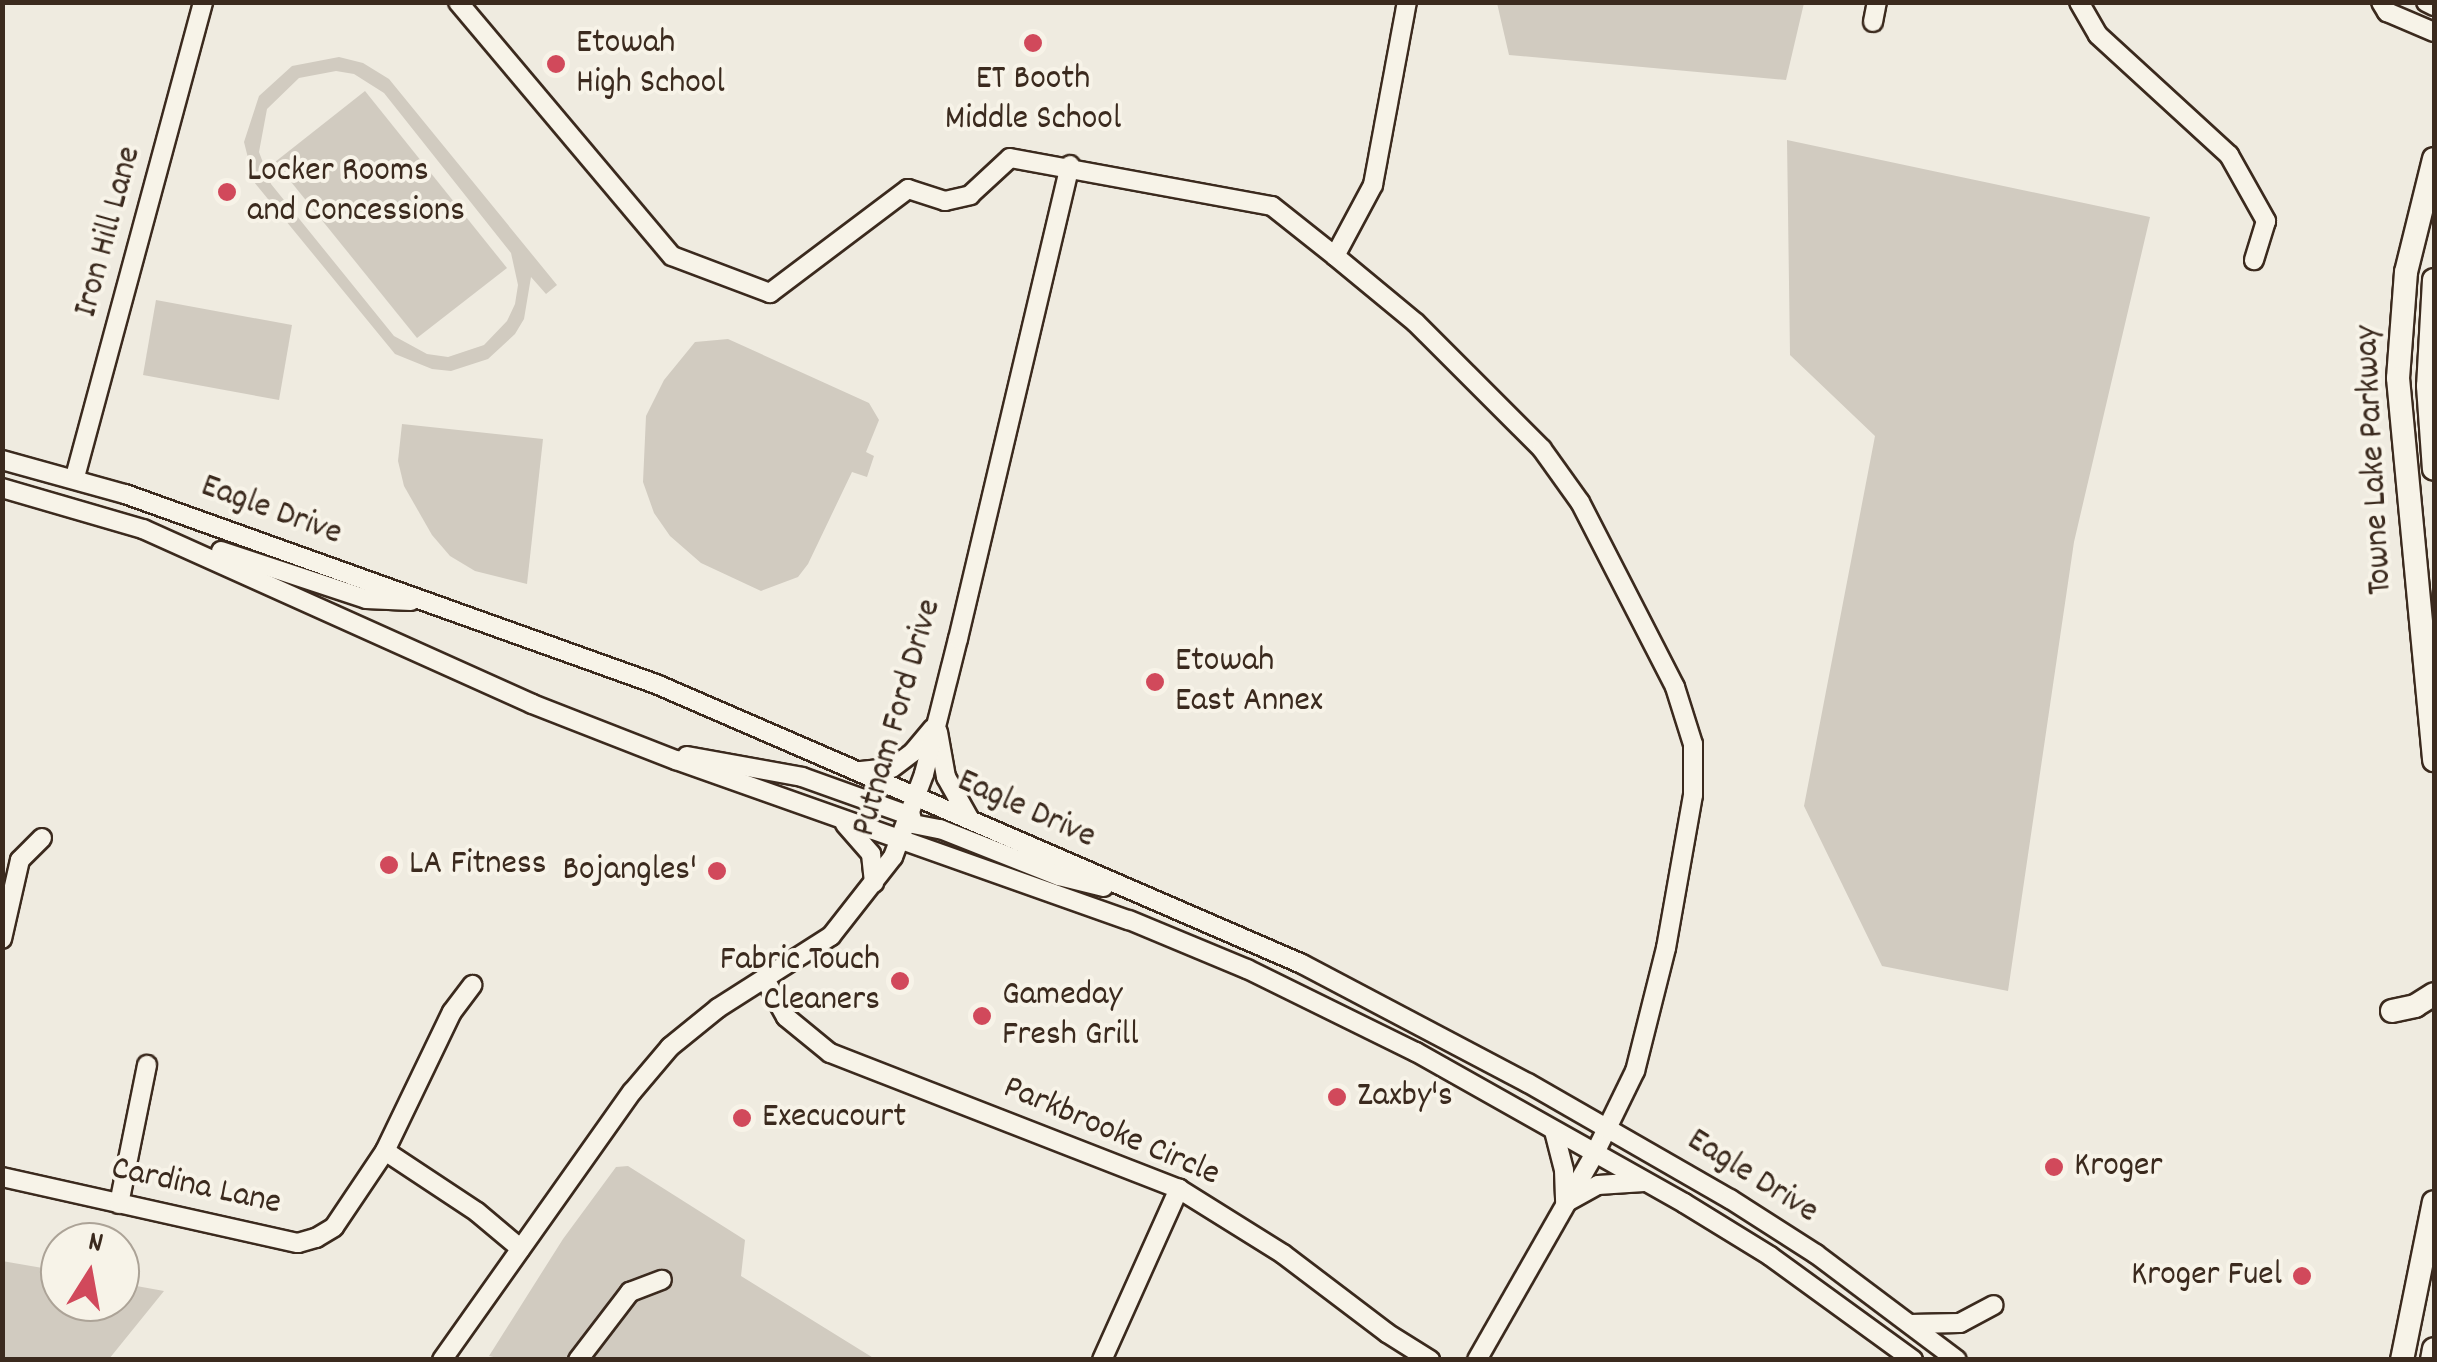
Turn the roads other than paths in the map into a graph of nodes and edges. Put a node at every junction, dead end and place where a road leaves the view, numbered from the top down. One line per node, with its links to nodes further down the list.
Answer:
1 (203, 2): 18 (street, Iron Hill Lane)
2 (458, 2): 12 (street)
3 (1407, 2): 13 (street)
4 (1878, 2): 9 (street)
5 (2079, 2): 14 (street)
6 (2381, 2): 10 (street)
7 (2426, 2): 8 (street)
8 (2434, 6)
9 (1873, 22)
10 (2434, 32)
11 (2434, 159): 24 (main road, Towne Lake Parkway)
12 (1070, 165): 13 (street); 22 (street, Putnam Ford Drive)
13 (1335, 256): 39 (street)
14 (2254, 260)
15 (2434, 280): 17 (main road, Towne Lake Parkway)
16 (2, 460): 18 (street, Eagle Drive)
17 (2434, 469)
18 (75, 478): 21 (street, Eagle Drive)
19 (2, 488): 23 (street, Eagle Drive)
20 (221, 551): 21 (street)
21 (422, 600): 25 (street, Eagle Drive)
22 (937, 724): 25 (street); 26 (street, Putnam Ford Drive); 28 (street)
23 (662, 755): 27 (street, Eagle Drive); 29 (street)
24 (2434, 760)
25 (858, 770): 26 (street, Eagle Drive)
26 (917, 796): 28 (street, Eagle Drive); 29 (street, Putnam Ford Drive)
27 (837, 818): 29 (street, Eagle Drive); 31 (street)
28 (973, 822): 32 (street, Eagle Drive)
29 (907, 826): 31 (street, Putnam Ford Drive); 32 (street); 40 (street, Eagle Drive)
30 (42, 838): 33 (street)
31 (874, 884): 34 (street, Putnam Ford Drive)
32 (1134, 892): 39 (street, Eagle Drive)
33 (2, 940)
34 (766, 981): 45 (street, Parkbrooke Circle); 49 (street, Putnam Ford Drive)
35 (472, 985): 41 (street, Cardina Lane)
36 (2434, 994): 37 (main road)
37 (2392, 1011)
38 (148, 1066): 47 (street)
39 (1608, 1128): 42 (street); 52 (street, Eagle Drive)
40 (1554, 1131): 42 (street, Eagle Drive); 48 (street)
41 (386, 1151): 47 (street, Cardina Lane); 49 (street)
42 (1595, 1152): 44 (street, Eagle Drive); 48 (street)
43 (2, 1177): 47 (street, Cardina Lane)
44 (1648, 1182): 48 (street); 59 (street, Eagle Drive)
45 (1179, 1189): 56 (street); 57 (street, Parkbrooke Circle)
46 (2434, 1202): 61 (main road)
47 (119, 1204)
48 (1565, 1204): 58 (street)
49 (521, 1249): 54 (street, Putnam Ford Drive)
50 (662, 1280): 55 (street)
51 (1994, 1304): 52 (street)
52 (1910, 1324): 60 (street, Eagle Drive)
53 (2434, 1350): 62 (main road)
54 (442, 1360)
55 (578, 1360)
56 (1102, 1360)
57 (1430, 1360)
58 (1476, 1360)
59 (1913, 1360)
60 (1957, 1360)
61 (2402, 1360)
62 (2432, 1360)

